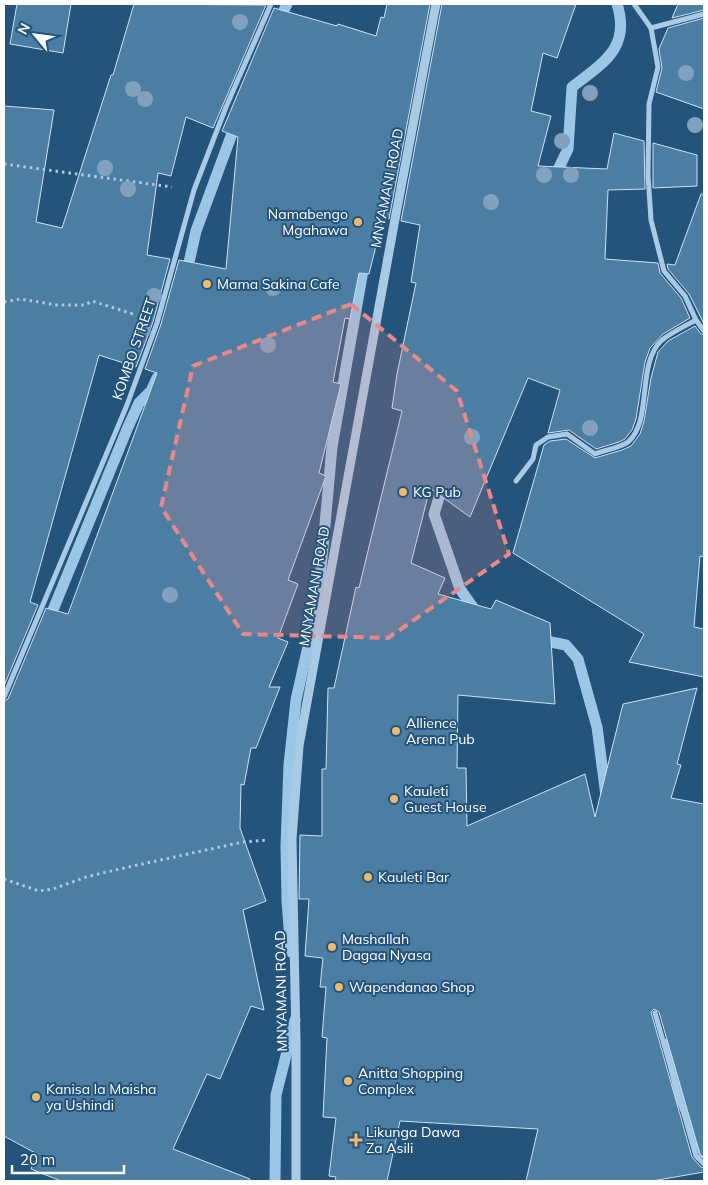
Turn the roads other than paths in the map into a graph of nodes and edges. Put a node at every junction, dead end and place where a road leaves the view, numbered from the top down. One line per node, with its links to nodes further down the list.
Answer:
1 (271, 4): 9 (street, KOMBO STREET)
2 (436, 4): 12 (street, MNYAMANI ROAD)
3 (634, 4): 5 (street)
4 (704, 14): 5 (street)
5 (651, 28): 6 (street)
6 (696, 320): 7 (street); 8 (street)
7 (704, 330)
8 (516, 481)
9 (4, 697)
10 (656, 1013): 11 (street)
11 (704, 1164)
12 (296, 1181)

